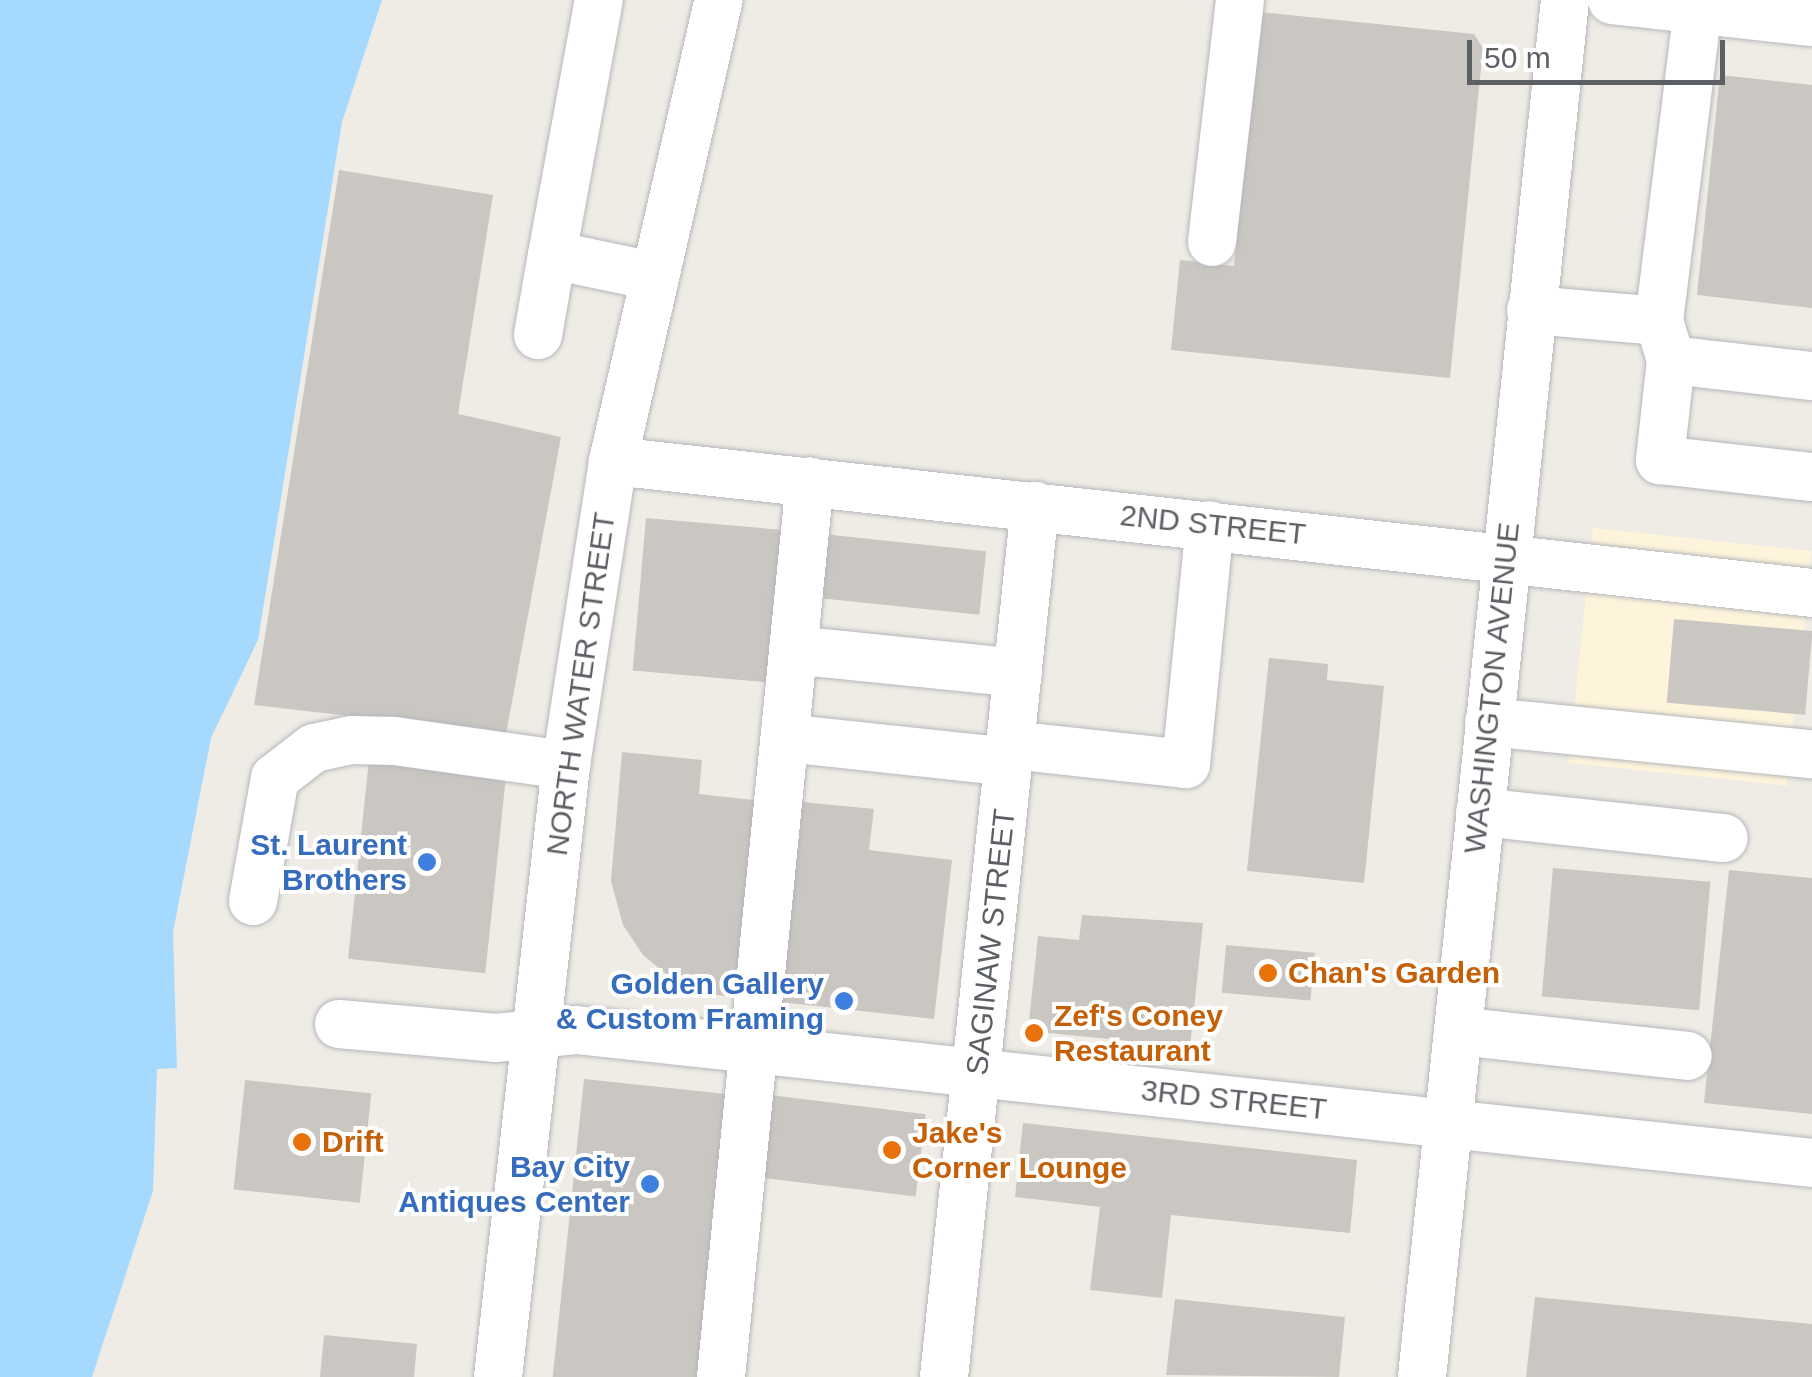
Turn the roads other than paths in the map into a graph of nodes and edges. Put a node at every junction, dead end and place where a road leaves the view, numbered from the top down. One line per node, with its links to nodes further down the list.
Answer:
1 (599, 0): 9 (street)
2 (719, 0): 10 (street, NORTH WATER STREET)
3 (1240, 0): 8 (street)
4 (1564, 0): 11 (street, WASHINGTON AVENUE)
5 (1612, 0): 6 (street)
6 (1698, 9): 7 (street); 13 (street)
7 (1812, 22)
8 (1212, 242)
9 (552, 256): 10 (street); 12 (street)
10 (653, 276): 15 (street, NORTH WATER STREET)
11 (1532, 310): 13 (street); 20 (street, WASHINGTON AVENUE)
12 (538, 335)
13 (1665, 341): 14 (street); 16 (street)
14 (1812, 376)
15 (613, 461): 17 (street, 2ND STREET); 28 (street, NORTH WATER STREET)
16 (1812, 477)
17 (810, 481): 18 (street, 2ND STREET); 22 (street)
18 (1035, 506): 19 (street, 2ND STREET); 23 (street, SAGINAW STREET)
19 (1210, 525): 20 (street, 2ND STREET); 26 (street)
20 (1505, 556): 21 (street, 2ND STREET); 24 (street, WASHINGTON AVENUE)
21 (1812, 593)
22 (793, 650): 23 (street); 25 (street)
23 (1018, 673): 26 (street, SAGINAW STREET)
24 (1489, 722): 27 (street); 29 (street, WASHINGTON AVENUE)
25 (784, 738): 26 (street); 35 (street)
26 (1010, 754): 37 (street, SAGINAW STREET)
27 (1812, 754)
28 (566, 765): 31 (street); 34 (street, NORTH WATER STREET)
29 (1480, 812): 30 (street); 33 (street, WASHINGTON AVENUE)
30 (1724, 838)
31 (253, 901)
32 (339, 1024): 34 (street, 3RD STREET)
33 (1458, 1031): 36 (street); 38 (street, WASHINGTON AVENUE)
34 (538, 1035): 35 (street, 3RD STREET); 40 (street, NORTH WATER STREET)
35 (754, 1049): 37 (street, 3RD STREET); 41 (street)
36 (1688, 1056)
37 (978, 1072): 38 (street, 3RD STREET); 42 (street, SAGINAW STREET)
38 (1449, 1123): 39 (street, 3RD STREET); 43 (street, WASHINGTON AVENUE)
39 (1812, 1163)
40 (498, 1377)
41 (721, 1377)
42 (944, 1377)
43 (1422, 1377)

